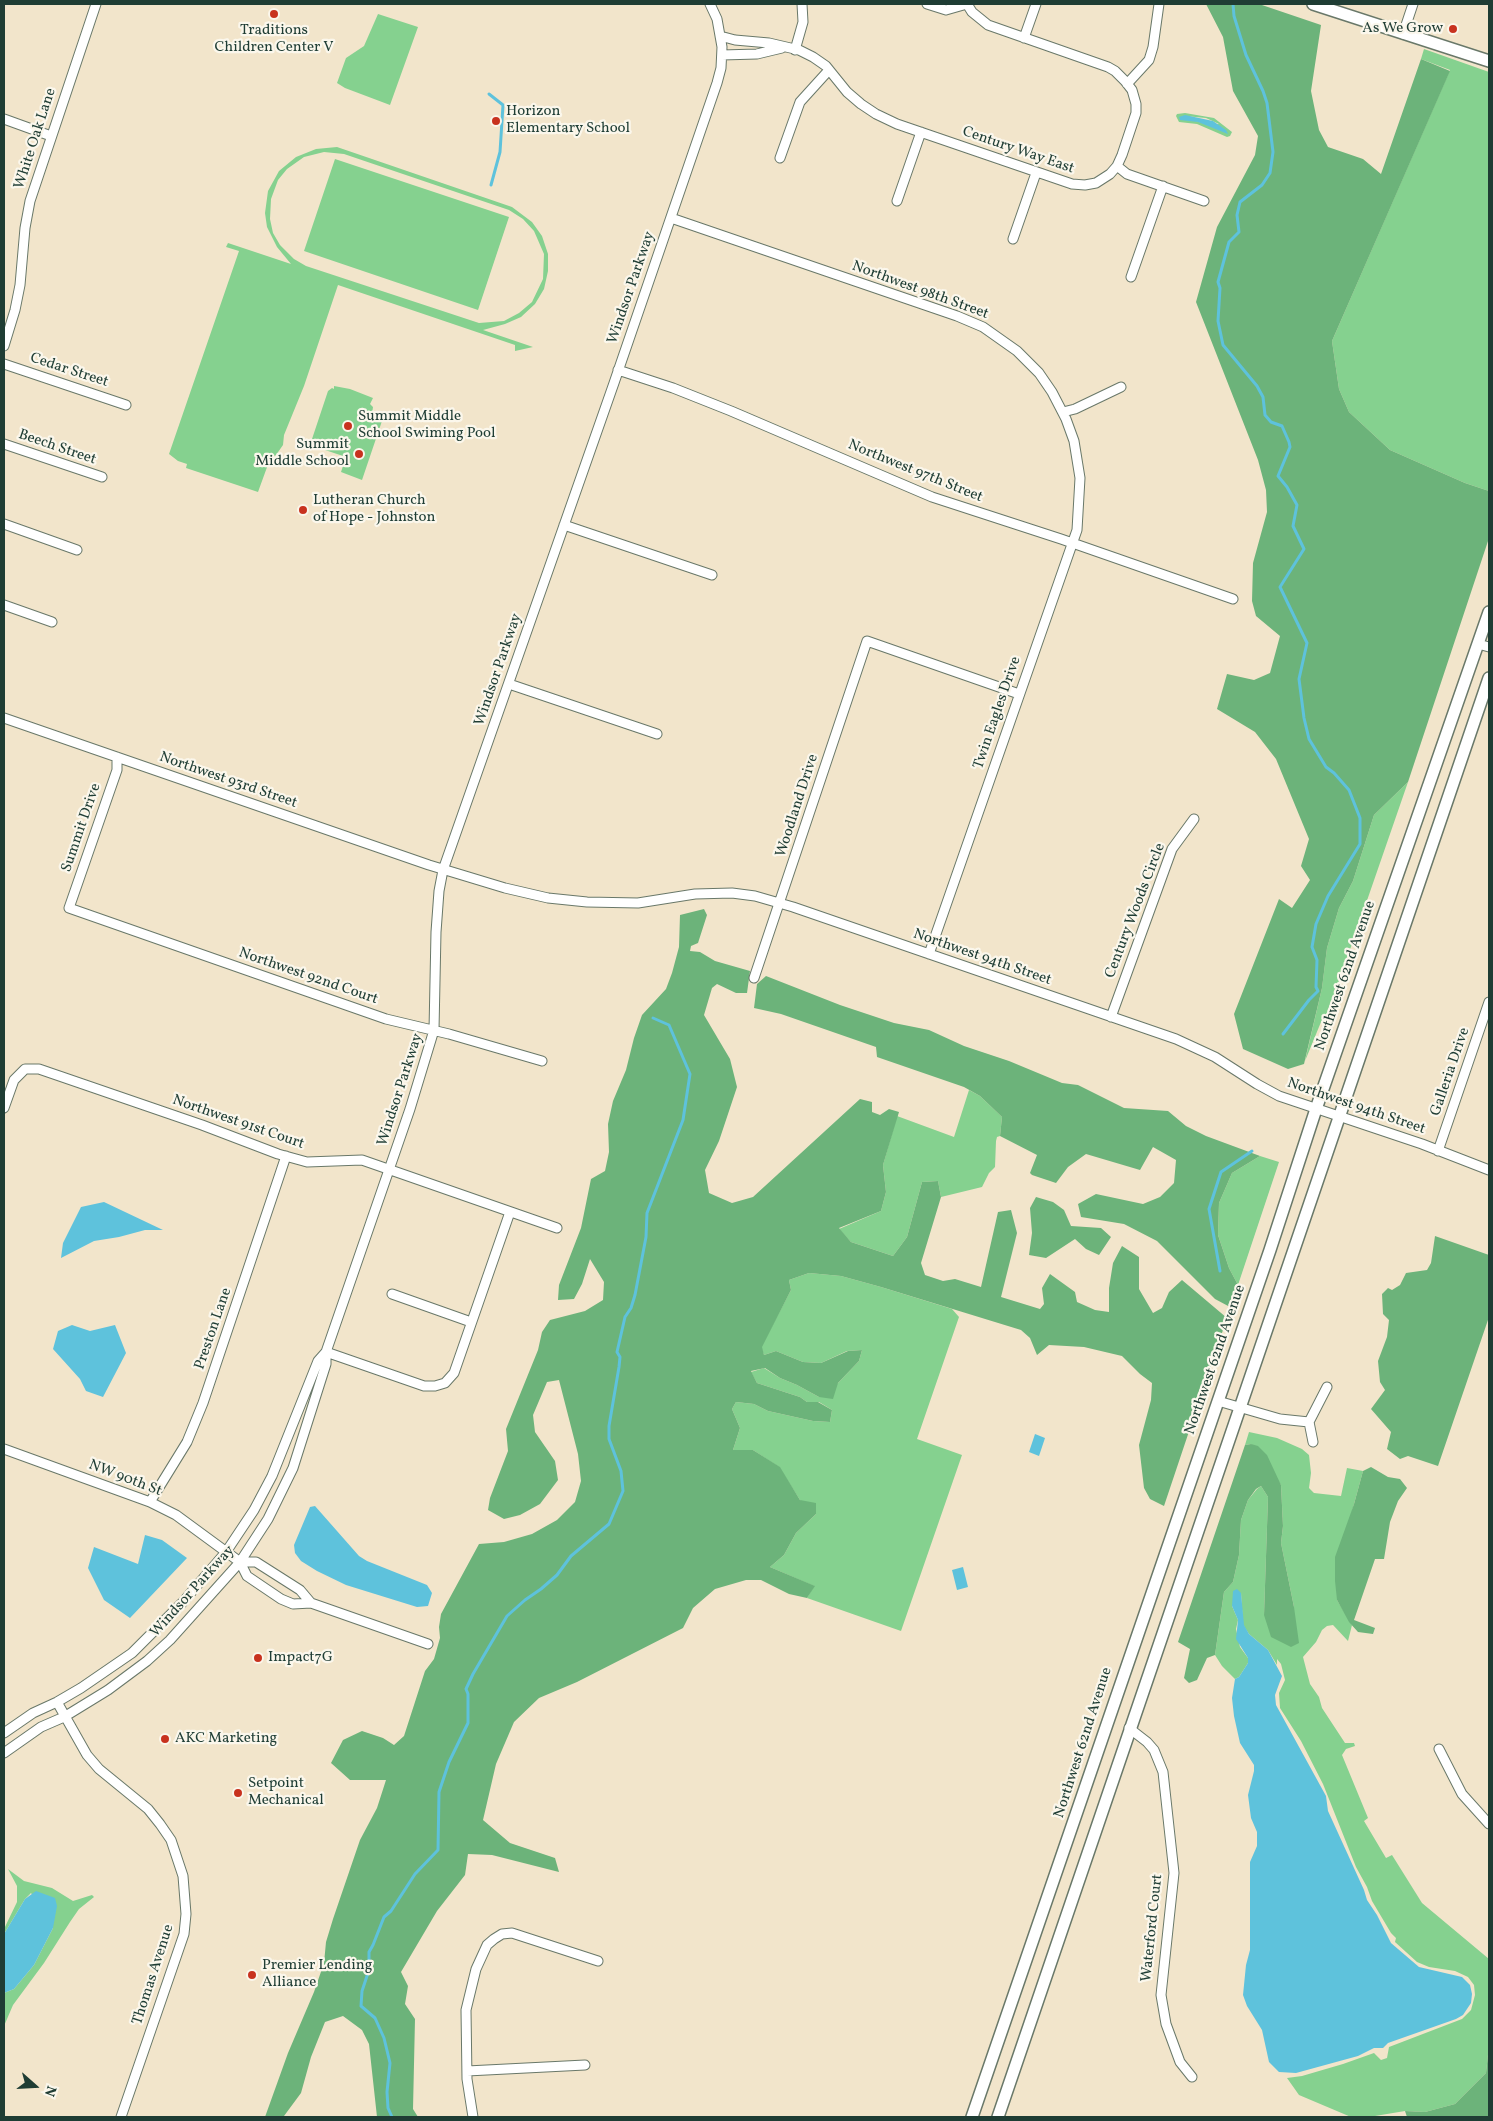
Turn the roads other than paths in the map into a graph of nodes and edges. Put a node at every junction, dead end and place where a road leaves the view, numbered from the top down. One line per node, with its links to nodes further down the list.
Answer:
1 (96, 4): 21 (street, White Oak Lane)
2 (710, 4): 11 (street, Windsor Parkway)
3 (802, 4): 14 (street)
4 (927, 4): 5 (street)
5 (967, 4): 12 (street)
6 (1036, 4): 12 (street)
7 (1159, 4): 18 (street)
8 (1313, 4): 10 (street)
9 (1414, 4): 10 (street)
10 (1403, 34): 16 (street)
11 (720, 36): 13 (street, Century Way East); 15 (street, Windsor Parkway)
12 (1024, 38): 18 (street)
13 (783, 48): 14 (street, Century Way East); 15 (street, Century Way East)
14 (795, 50): 17 (street, Century Way East)
15 (722, 55): 28 (street, Windsor Parkway)
16 (1489, 61)
17 (830, 70): 20 (street, Century Way East); 22 (street)
18 (1127, 84): 23 (street)
19 (4, 119): 21 (street)
20 (921, 132): 24 (street, Century Way East); 26 (street)
21 (51, 136): 31 (street, White Oak Lane)
22 (780, 158)
23 (1117, 166): 24 (street, Century Way East); 25 (street)
24 (1036, 173): 29 (street)
25 (1163, 186): 27 (street); 30 (street)
26 (897, 200)
27 (1204, 201)
28 (671, 218): 33 (street, Windsor Parkway); 36 (street, Northwest 98th Street)
29 (1013, 239)
30 (1131, 277)
31 (4, 346)
32 (4, 364): 35 (street, Cedar Street)
33 (618, 370): 41 (street, Windsor Parkway); 42 (street, Northwest 97th Street)
34 (1121, 387): 36 (street)
35 (126, 405)
36 (1063, 412): 39 (street, Northwest 98th Street)
37 (4, 444): 38 (street, Beech Street)
38 (102, 478)
39 (1080, 478): 42 (street, Twin Eagles Drive)
40 (4, 524): 43 (street)
41 (564, 525): 44 (street); 51 (street, Windsor Parkway)
42 (1073, 544): 45 (street, Northwest 97th Street); 52 (street, Twin Eagles Drive)
43 (77, 550)
44 (712, 575)
45 (1234, 599)
46 (4, 605): 48 (street)
47 (1489, 612): 49 (street, Northwest 62nd Avenue)
48 (52, 622)
49 (1484, 646): 67 (street, Northwest 62nd Avenue)
50 (1489, 678): 68 (street)
51 (509, 684): 54 (street); 57 (street, Windsor Parkway)
52 (1019, 694): 58 (street, Woodland Drive); 60 (street, Twin Eagles Drive)
53 (4, 718): 55 (street, Northwest 93rd Street)
54 (657, 734)
55 (117, 757): 57 (street, Northwest 93rd Street); 59 (street, Summit Drive)
56 (1194, 819): 63 (street, Century Woods Circle)
57 (443, 870): 58 (street, Northwest 94th Street); 64 (street, Windsor Parkway)
58 (780, 904): 60 (street, Northwest 94th Street); 61 (street, Woodland Drive)
59 (69, 908): 64 (street, Northwest 92nd Court)
60 (929, 954): 63 (street, Northwest 94th Street)
61 (754, 978)
62 (1489, 1002): 69 (street, Galleria Drive)
63 (1111, 1017): 67 (street, Northwest 94th Street)
64 (434, 1030): 65 (street, Northwest 92nd Court); 71 (street, Windsor Parkway)
65 (542, 1061)
66 (4, 1108): 70 (street, Northwest 91st Court)
67 (1316, 1109): 68 (street, Northwest 94th Street); 79 (street, Northwest 62nd Avenue)
68 (1340, 1117): 69 (street, Northwest 94th Street); 80 (street)
69 (1438, 1151): 72 (street, Northwest 94th Street)
70 (286, 1156): 71 (street, Northwest 91st Court); 84 (street, Preston Lane)
71 (389, 1170): 73 (street, Northwest 91st Court); 77 (street, Windsor Parkway)
72 (1489, 1170)
73 (510, 1212): 74 (street, Northwest 91st Court); 76 (street)
74 (556, 1228)
75 (392, 1294): 76 (street)
76 (471, 1322): 77 (street)
77 (326, 1352): 85 (street, Windsor Parkway); 86 (street, Windsor Parkway)
78 (1327, 1387): 81 (street)
79 (1218, 1401): 80 (street); 102 (street, Northwest 62nd Avenue)
80 (1240, 1408): 81 (street); 91 (street)
81 (1309, 1422): 82 (street)
82 (1313, 1442)
83 (4, 1449): 84 (street, NW 90th St)
84 (150, 1502): 85 (street, NW 90th St)
85 (226, 1552): 86 (street, NW 90th St); 89 (street, Windsor Parkway)
86 (240, 1562): 87 (street); 87 (street); 90 (street, Windsor Parkway)
87 (311, 1603): 88 (street)
88 (428, 1644)
89 (57, 1702): 90 (street, Thomas Avenue); 92 (street, Windsor Parkway)
90 (64, 1716): 94 (street, Windsor Parkway); 100 (street, Thomas Avenue)
91 (1129, 1728): 99 (street, Waterford Court); 103 (street)
92 (4, 1733)
93 (1439, 1749): 95 (street)
94 (4, 1752)
95 (1489, 1824)
96 (598, 1961): 98 (street)
97 (585, 2065): 98 (street)
98 (467, 2070): 101 (street)
99 (1192, 2077)
100 (121, 2117)
101 (472, 2117)
102 (972, 2117)
103 (998, 2117)

